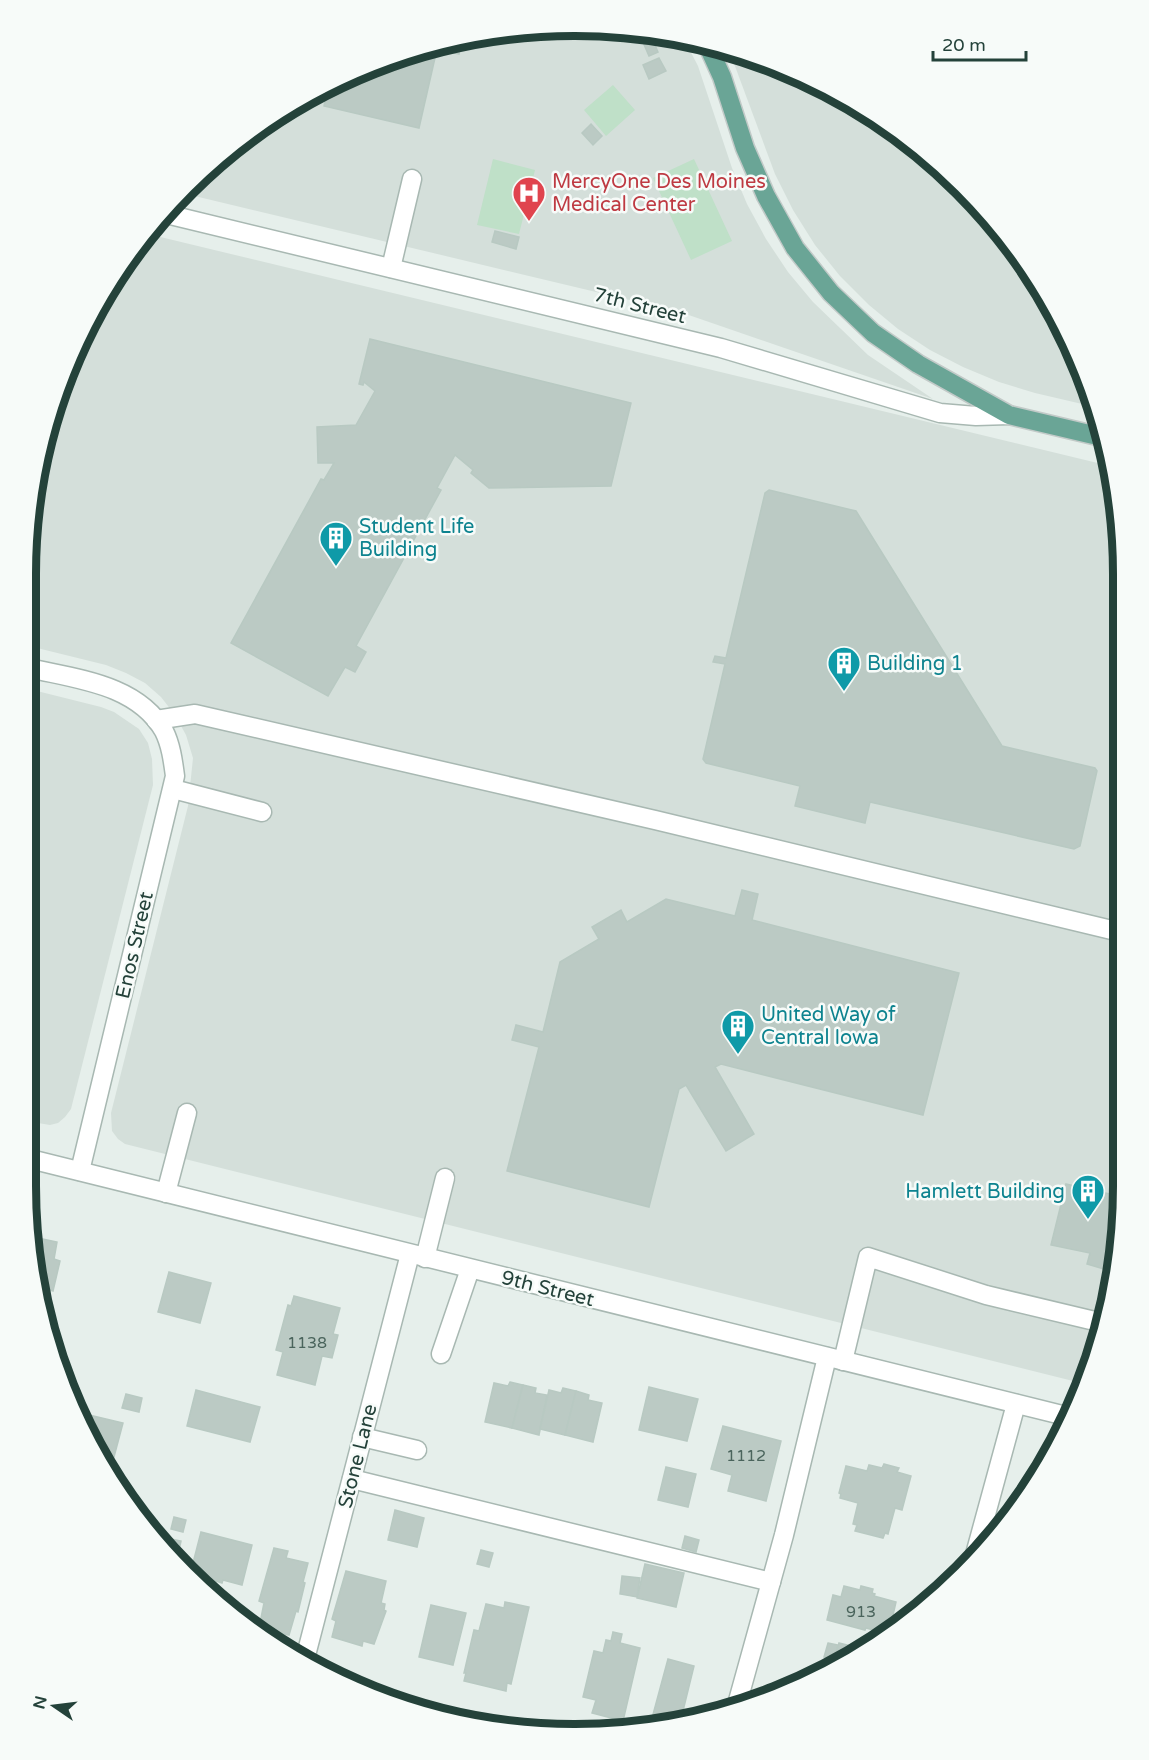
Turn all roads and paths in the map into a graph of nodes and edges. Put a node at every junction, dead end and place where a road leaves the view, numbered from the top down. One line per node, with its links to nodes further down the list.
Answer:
1 (711, 53): 5 (main road)
2 (412, 179): 4 (street)
3 (173, 216): 4 (street, 7th Street)
4 (391, 268): 5 (street, 7th Street)
5 (1009, 415): 6 (main road, 7th Street)
6 (1095, 435)
7 (36, 670): 8 (street)
8 (156, 720): 9 (street, Enos Street); 11 (street)
9 (173, 789): 10 (street); 14 (street, Enos Street)
10 (262, 812)
11 (1113, 930)
12 (187, 1113): 16 (street)
13 (36, 1160): 14 (street, 9th Street)
14 (80, 1171): 16 (street, 9th Street)
15 (446, 1178): 17 (street, Stone Lane)
16 (166, 1193): 17 (street, 9th Street)
17 (418, 1256): 18 (street, 9th Street); 24 (street, Stone Lane)
18 (471, 1269): 20 (street); 21 (street, 9th Street)
19 (1096, 1321): 21 (street)
20 (441, 1354)
21 (835, 1359): 22 (street, 9th Street); 28 (street)
22 (1016, 1404): 23 (street, 9th Street); 27 (street)
23 (1061, 1415)
24 (362, 1437): 25 (street); 26 (street, Stone Lane)
25 (417, 1450)
26 (352, 1479): 28 (street); 29 (street, Stone Lane)
27 (978, 1542)
28 (771, 1582): 30 (street)
29 (307, 1653)
30 (739, 1698)

